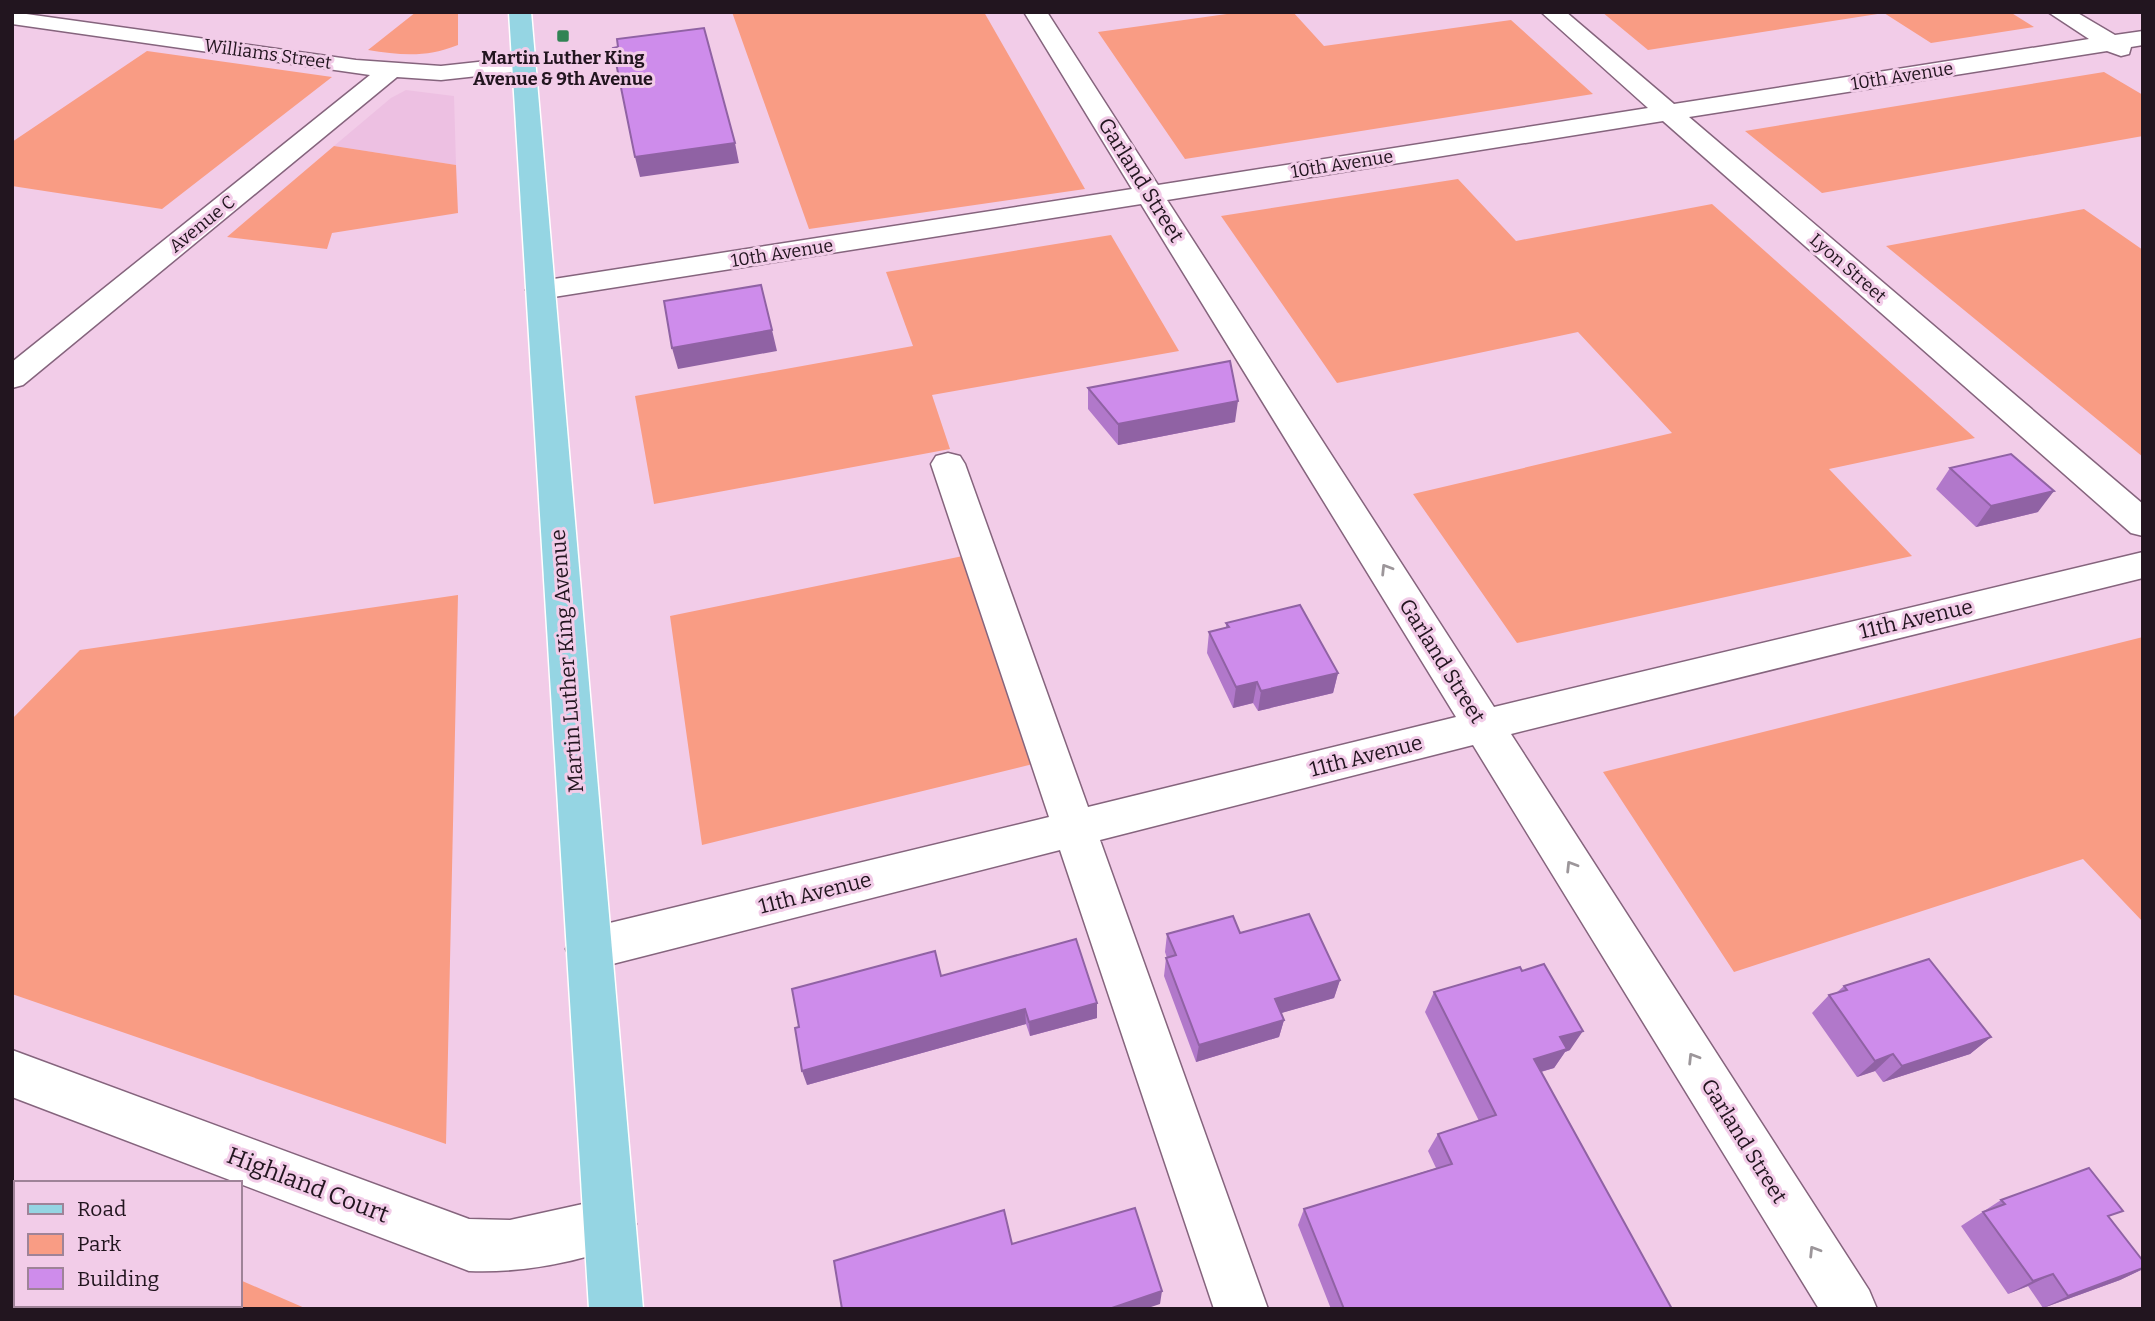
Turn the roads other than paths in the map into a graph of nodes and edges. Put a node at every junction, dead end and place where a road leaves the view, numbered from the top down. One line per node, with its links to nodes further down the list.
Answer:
1 (520, 12): 9 (main road, Martin Luther King Avenue)
2 (1035, 12): 12 (street, Garland Street)
3 (1552, 12): 11 (street, Lyon Street)
4 (2059, 12): 7 (street)
5 (12, 17): 10 (street, Williams Street)
6 (2143, 38): 7 (street, 10th Avenue)
7 (2111, 43): 8 (street); 11 (street, 10th Avenue)
8 (2142, 62)
9 (524, 64): 10 (street, Williams Street); 13 (main road, Martin Luther King Avenue)
10 (391, 69): 14 (street, Avenue C)
11 (1668, 112): 12 (street, 10th Avenue); 16 (street, Lyon Street)
12 (1150, 195): 13 (street, 10th Avenue); 18 (street, Garland Street, one-way to 12)
13 (541, 290): 20 (main road, Martin Luther King Avenue)
14 (12, 377)
15 (947, 464): 19 (street)
16 (2143, 524)
17 (2143, 565): 18 (street, 11th Avenue)
18 (1483, 726): 19 (street, 11th Avenue); 25 (street, Garland Street, one-way to 18)
19 (1074, 828): 20 (street, 11th Avenue); 24 (street)
20 (589, 949): 22 (main road, Martin Luther King Avenue)
21 (12, 1073): 22 (street, Highland Court)
22 (610, 1224): 23 (main road, Martin Luther King Avenue)
23 (616, 1309)
24 (1241, 1309)
25 (1850, 1309)

